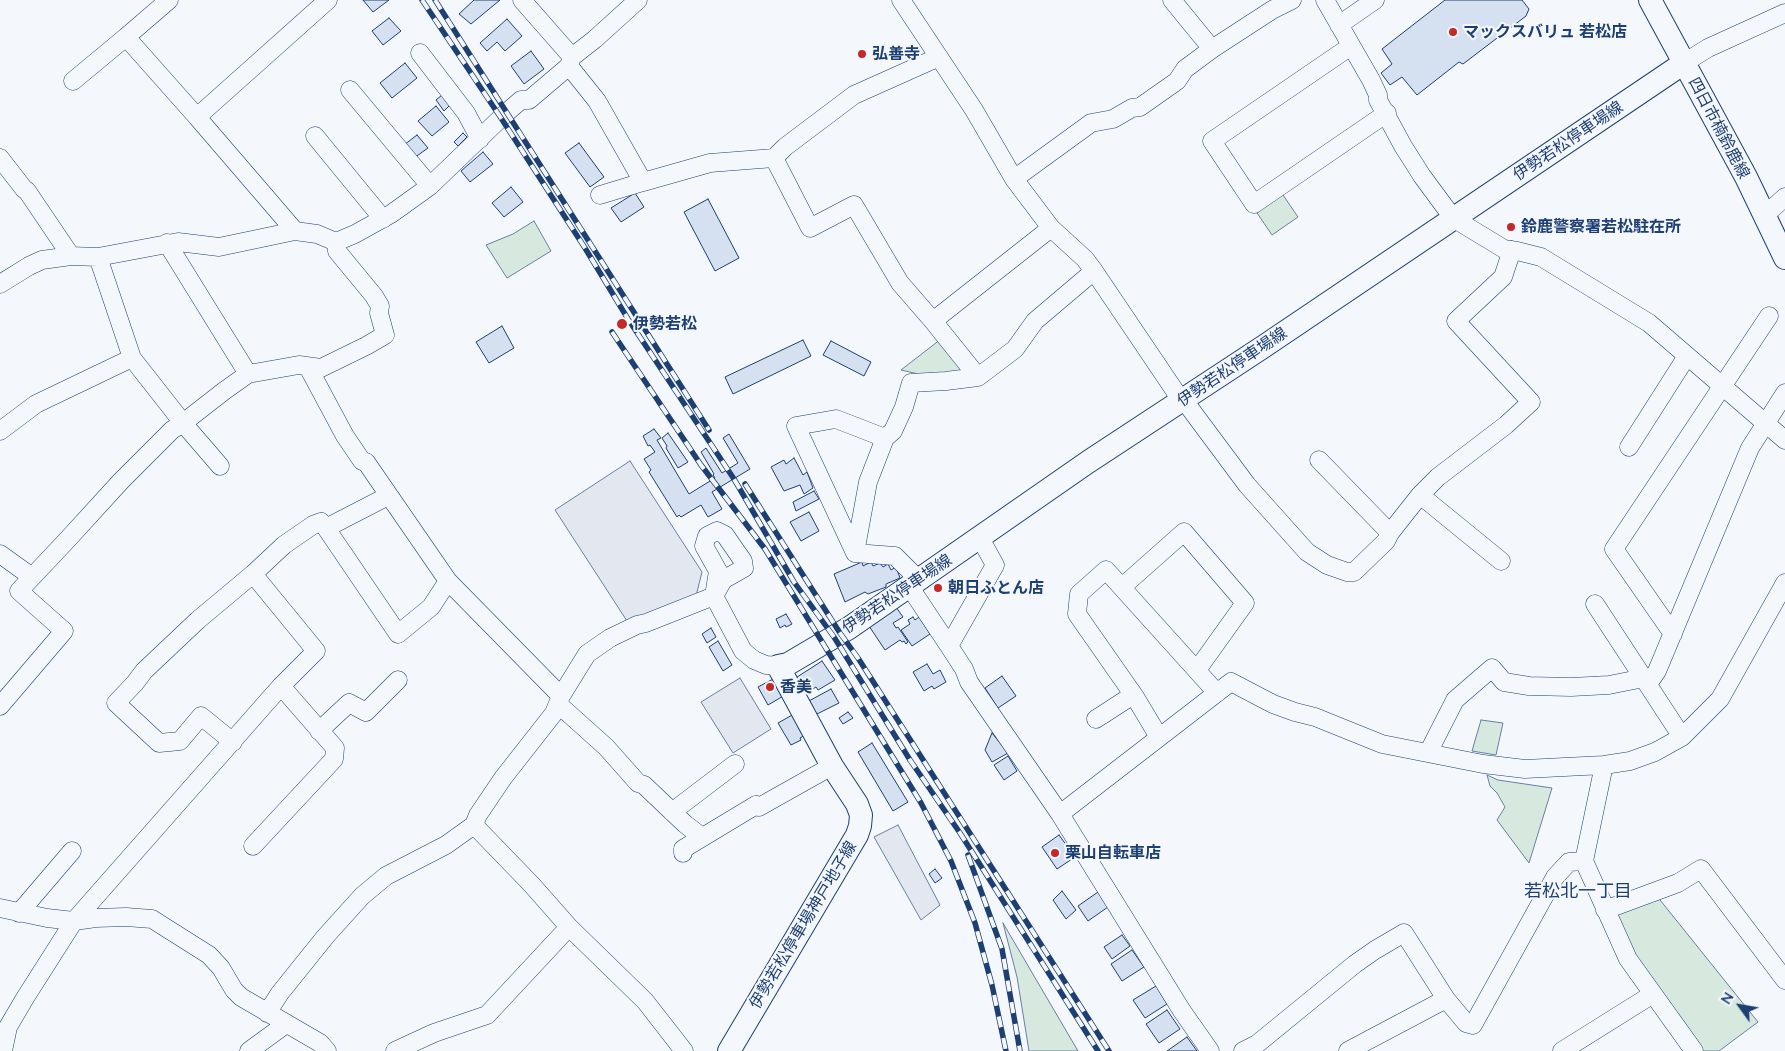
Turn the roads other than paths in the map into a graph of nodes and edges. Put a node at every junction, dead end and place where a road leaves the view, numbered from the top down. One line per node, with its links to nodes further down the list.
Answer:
1 (169, 0): 13 (street)
2 (328, 0): 23 (street)
3 (522, 0): 18 (street)
4 (638, 0): 18 (street)
5 (902, 0): 17 (street)
6 (1172, 0): 15 (street)
7 (1292, 0): 15 (street)
8 (1325, 0): 12 (street)
9 (1375, 0): 12 (street)
10 (1650, 0): 19 (main road, 四日市楠鈴鹿線)
11 (1785, 13): 19 (street)
12 (1339, 25): 14 (street)
13 (126, 36): 20 (street); 23 (street)
14 (1351, 46): 22 (street); 22 (street)
15 (1212, 50): 28 (street)
16 (420, 53): 25 (street)
17 (939, 57): 27 (street); 28 (street)
18 (571, 61): 25 (street); 29 (street)
19 (1684, 63): 33 (main road, 四日市楠鈴鹿線); 35 (main road, 伊勢若松停車場線)
20 (73, 81)
21 (350, 90): 30 (street)
22 (1387, 114): 35 (street)
23 (197, 116): 37 (street)
24 (315, 136): 34 (street)
25 (480, 139): 30 (street)
26 (0, 158): 41 (street)
27 (774, 158): 29 (street); 47 (street)
28 (1014, 179): 36 (street)
29 (643, 182): 31 (street)
30 (430, 186): 34 (street)
31 (600, 195)
32 (1785, 197): 33 (street)
33 (1764, 216): 43 (main road, 四日市楠鈴鹿線)
34 (383, 218): 38 (street)
35 (1453, 218): 40 (street); 55 (main road, 伊勢若松停車場線)
36 (1051, 228): 44 (street); 47 (street)
37 (295, 231): 38 (street); 39 (street)
38 (336, 242): 50 (street)
39 (166, 243): 42 (street); 51 (street)
40 (1512, 250): 48 (street); 64 (street)
41 (71, 256): 42 (street); 45 (street)
42 (98, 257): 49 (street)
43 (1785, 258)
44 (1094, 271): 52 (street); 55 (street)
45 (0, 284)
46 (1769, 316): 53 (street)
47 (933, 321): 52 (street)
48 (1687, 356): 53 (street); 61 (street)
49 (132, 358): 57 (street); 58 (street)
50 (308, 367): 51 (street); 65 (street)
51 (248, 374): 57 (street)
52 (978, 377): 59 (street)
53 (1722, 386): 56 (street); 79 (street)
54 (1785, 393): 56 (street)
55 (1182, 400): 67 (street); 68 (main road, 伊勢若松停車場線)
56 (1765, 423): 60 (street); 79 (street)
57 (183, 424): 63 (street); 73 (street)
58 (0, 431)
59 (885, 438): 70 (street); 70 (street)
60 (1785, 440)
61 (1629, 447)
62 (1319, 460): 67 (street)
63 (220, 466)
64 (1420, 495): 67 (street); 71 (street)
65 (388, 496): 66 (street); 74 (street)
66 (326, 528): 72 (street); 74 (street)
67 (1390, 533)
68 (980, 538): 75 (main road, 伊勢若松停車場線); 80 (street)
69 (0, 554): 73 (street)
70 (855, 554): 75 (street)
71 (1501, 561)
72 (253, 574): 85 (street); 94 (street)
73 (32, 576): 89 (street)
74 (448, 581): 88 (street)
75 (914, 583): 80 (street); 81 (main road, 伊勢若松停車場線)
76 (1785, 583): 93 (street)
77 (1122, 587): 82 (street); 82 (street); 87 (street)
78 (1595, 604): 84 (street)
79 (1673, 634): 84 (street)
80 (949, 646): 100 (street)
81 (778, 666): 88 (street); 98 (main road, 伊勢若松停車場神戸地子線)
82 (1197, 670): 86 (street)
83 (398, 680): 91 (street)
84 (1646, 681): 93 (street); 95 (street)
85 (281, 686): 91 (street); 94 (street)
86 (1217, 693): 92 (street); 95 (street)
87 (1133, 695): 90 (street); 92 (street)
88 (560, 700): 99 (street); 101 (street)
89 (0, 706)
90 (1096, 719)
91 (320, 731): 103 (street)
92 (1159, 737): 100 (street)
93 (1682, 737): 97 (street)
94 (233, 742): 110 (street)
95 (1428, 753): 97 (street)
96 (735, 764): 99 (street)
97 (1604, 765): 106 (street)
98 (832, 766): 102 (street); 122 (main road, 伊勢若松停車場神戸地子線)
99 (672, 812): 102 (street)
100 (1060, 814): 123 (street)
101 (474, 825): 111 (street); 115 (street)
102 (702, 837): 105 (street)
103 (253, 846)
104 (72, 851): 109 (street)
105 (683, 853)
106 (1584, 861): 108 (street); 114 (street)
107 (0, 908): 109 (street)
108 (1605, 910): 112 (street); 113 (street)
109 (19, 912): 110 (street)
110 (74, 921): 115 (street); 117 (street)
111 (569, 927): 120 (street); 121 (street)
112 (1785, 980)
113 (1653, 994): 126 (street); 127 (street)
114 (1446, 999): 124 (street); 125 (street)
115 (267, 1013): 116 (street)
116 (286, 1024): 118 (street); 119 (street)
117 (2, 1051)
118 (248, 1051)
119 (327, 1051)
120 (395, 1051)
121 (684, 1051)
122 (729, 1051)
123 (1210, 1051)
124 (1244, 1051)
125 (1348, 1051)
126 (1562, 1051)
127 (1694, 1051)

